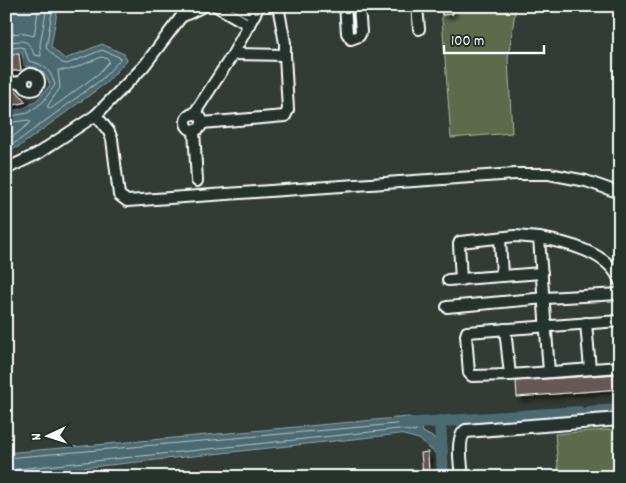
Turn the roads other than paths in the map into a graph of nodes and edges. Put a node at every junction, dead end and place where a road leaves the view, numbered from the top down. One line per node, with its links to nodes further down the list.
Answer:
1 (187, 6): 10 (street)
2 (204, 6): 10 (street)
3 (216, 6): 9 (street)
4 (237, 6): 9 (street)
5 (278, 6): 13 (street)
6 (345, 6): 7 (street)
7 (359, 6)
8 (417, 6): 11 (street)
9 (254, 15): 12 (street)
10 (182, 16): 16 (street)
11 (419, 29)
12 (232, 54): 13 (street); 17 (street)
13 (285, 55): 17 (street)
14 (23, 82): 15 (street)
15 (6, 83)
16 (96, 115): 18 (street); 20 (street)
17 (198, 127): 19 (street)
18 (6, 169)
19 (197, 181)
20 (620, 194)
21 (500, 238): 22 (street); 24 (street); 26 (street)
22 (539, 238): 23 (street); 27 (street)
23 (542, 273): 24 (street); 29 (street)
24 (502, 276): 26 (street)
25 (448, 280): 26 (street)
26 (461, 280)
27 (620, 282)
28 (620, 294): 29 (street)
29 (544, 298): 30 (street); 33 (street)
30 (447, 307)
31 (620, 321): 32 (street)
32 (586, 323): 33 (street); 36 (street)
33 (546, 326): 34 (street); 37 (street)
34 (505, 330): 38 (street); 38 (street)
35 (620, 367): 36 (street)
36 (590, 369): 37 (street)
37 (549, 372): 38 (street)
38 (510, 375)
39 (620, 419): 40 (main road)
40 (462, 477)

